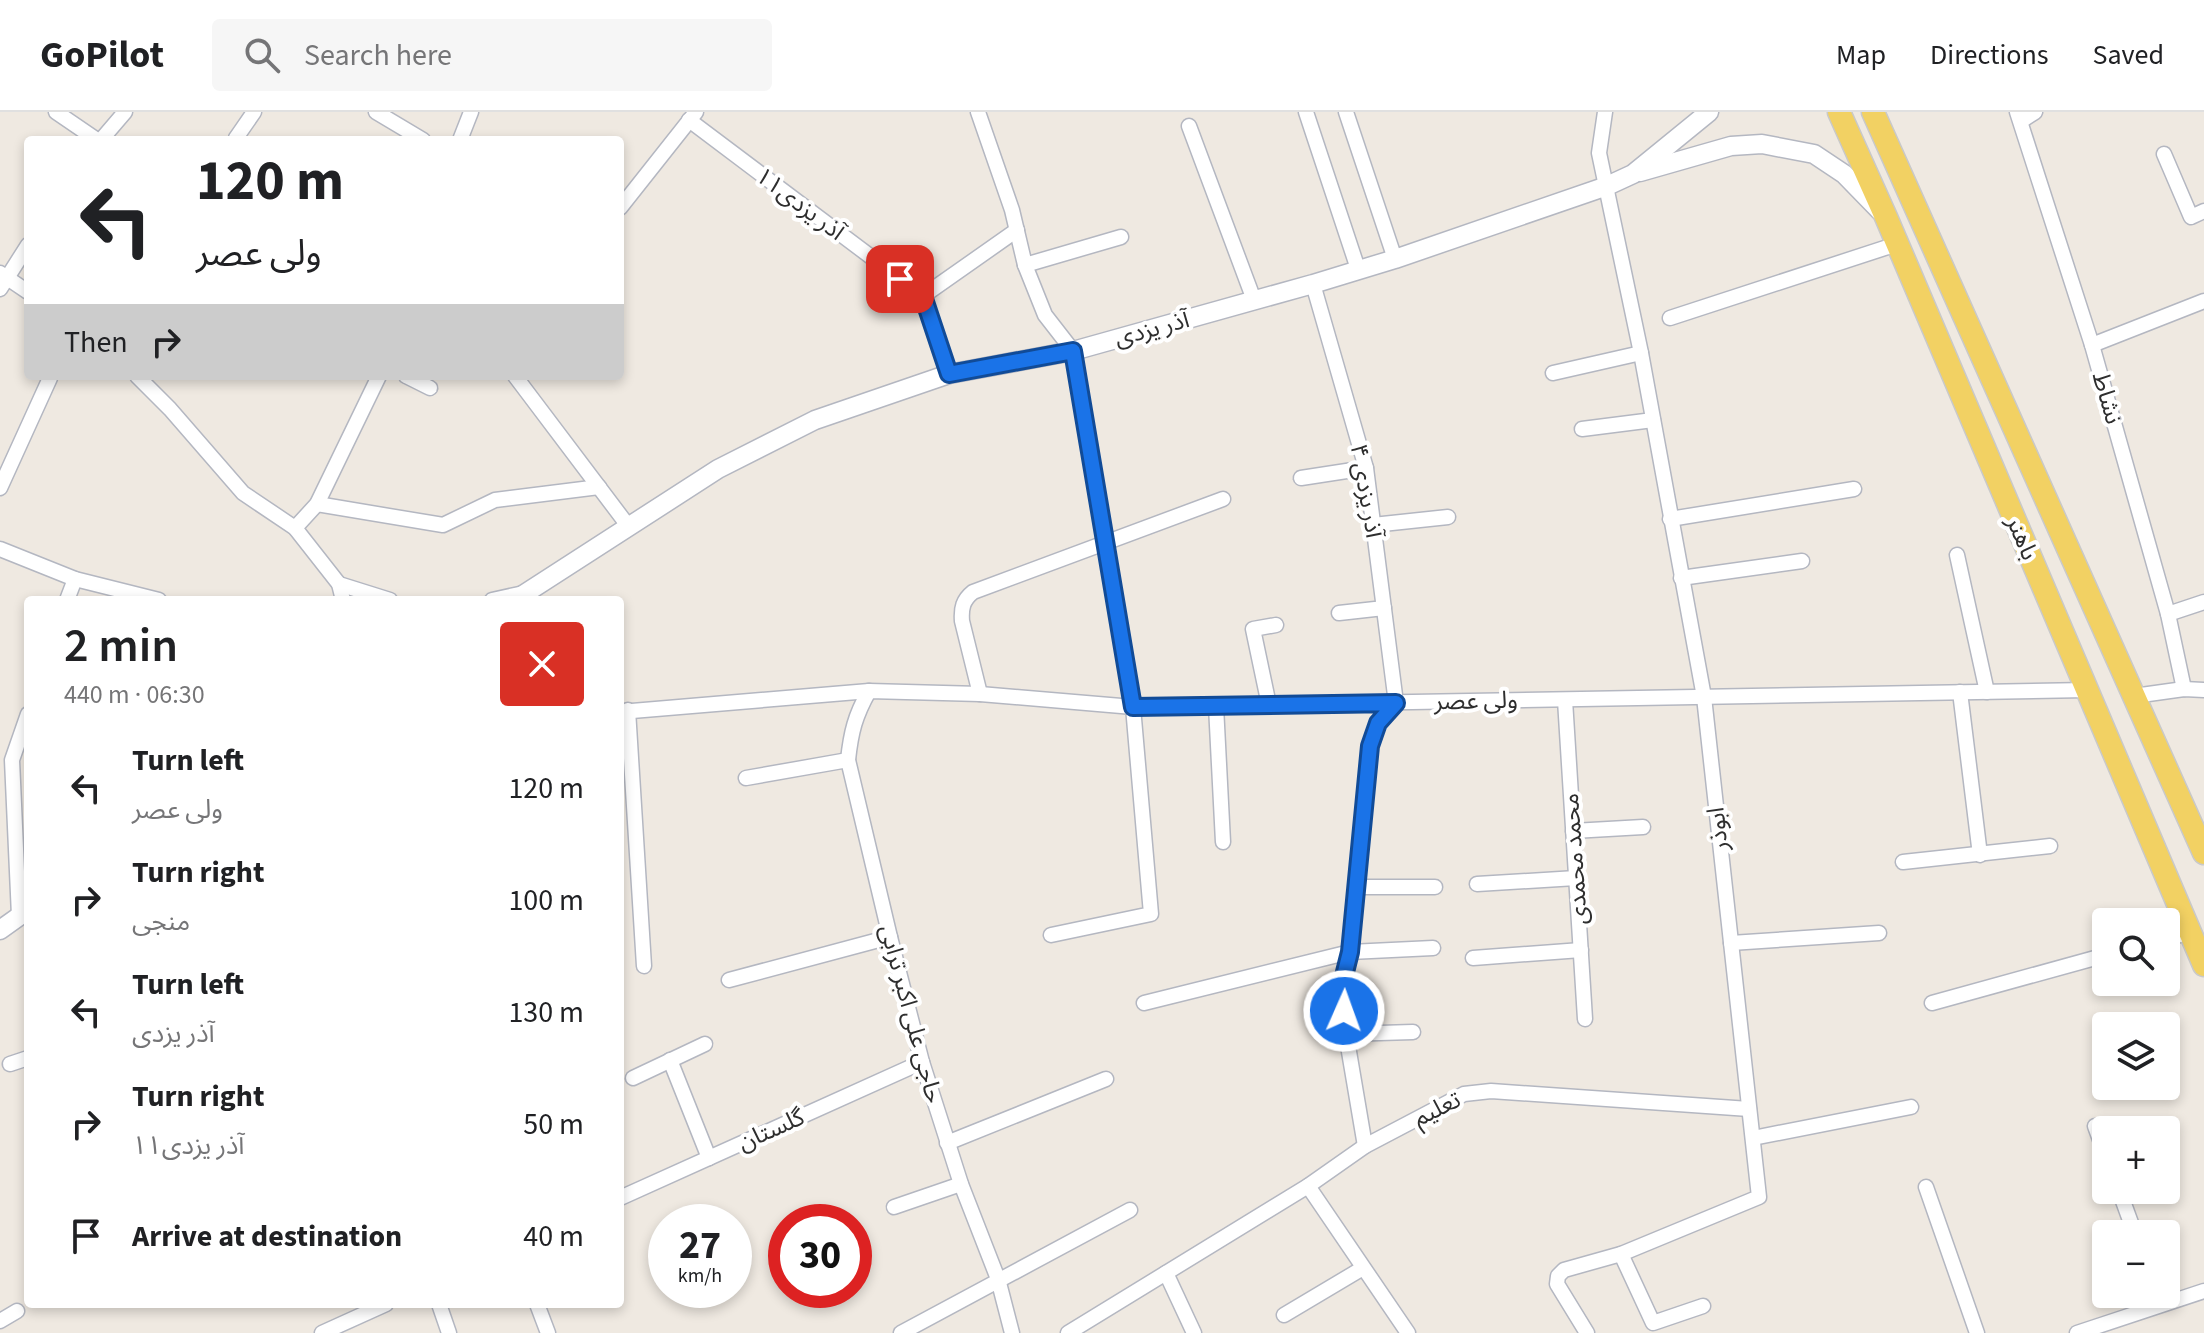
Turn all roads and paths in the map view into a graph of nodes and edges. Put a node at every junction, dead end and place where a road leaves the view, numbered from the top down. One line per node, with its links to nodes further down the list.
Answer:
1 (56, 112): 17 (street)
2 (125, 112): 18 (street)
3 (254, 112): 19 (street)
4 (376, 112): 20 (street)
5 (471, 112): 21 (street)
6 (978, 112): 28 (street)
7 (1306, 112): 34 (street)
8 (1346, 112): 32 (street)
9 (1605, 112): 24 (street, ابوذر)
10 (1709, 112): 23 (street, آذر یزدی)
11 (1839, 112): 27 (main road, باهنر)
12 (1873, 112): 91 (main road, باهنر)
13 (2035, 112): 15 (street)
14 (693, 116): 25 (street); 38 (street, آذر یزدی۱۱)
15 (2019, 117): 42 (street, نشاط)
16 (1189, 126): 39 (street)
17 (93, 136)
18 (103, 136)
19 (237, 136)
20 (416, 136)
21 (462, 136)
22 (2164, 154): 26 (street)
23 (1633, 174): 24 (street, آذر یزدی); 27 (street)
24 (1607, 186): 32 (street, آذر یزدی); 44 (street, ابوذر)
25 (624, 203)
26 (2204, 211)
27 (1886, 217): 30 (main road, باهنر)
28 (1017, 230): 33 (street); 38 (street)
29 (1121, 237): 33 (street)
30 (1897, 244): 41 (street); 85 (main road, باهنر)
31 (24, 250): 35 (street)
32 (1395, 259): 34 (street, آذر یزدی)
33 (1025, 265): 43 (street)
34 (1358, 269): 36 (street, آذر یزدی)
35 (2, 279): 37 (street)
36 (1313, 284): 39 (street, آذر یزدی); 55 (street, ۴ آذر یزدی)
37 (24, 290)
38 (923, 296): 46 (street)
39 (1254, 300): 43 (street, آذر یزدی)
40 (2204, 301): 42 (street)
41 (1670, 318)
42 (2092, 345): 82 (street, نشاط)
43 (1073, 351): 46 (street, آذر یزدی); 67 (street)
44 (1641, 353): 45 (street); 53 (street, ابوذر)
45 (1553, 373)
46 (949, 374): 65 (street, آذر یزدی)
47 (49, 380): 58 (street)
48 (141, 380): 66 (street)
49 (377, 380): 61 (street)
50 (414, 380): 52 (street)
51 (518, 380): 57 (street)
52 (430, 388)
53 (1653, 420): 54 (street); 63 (street, ابوذر)
54 (1582, 429)
55 (1366, 468): 56 (street); 64 (street, ۴ آذر یزدی)
56 (1301, 478)
57 (599, 487): 61 (street); 65 (street)
58 (0, 488)
59 (1854, 489): 63 (street)
60 (1223, 499): 67 (street)
61 (317, 504): 66 (street)
62 (1448, 517): 64 (street)
63 (1670, 519): 71 (street, ابوذر)
64 (1373, 525): 80 (street, ۴ آذر یزدی)
65 (629, 527): 78 (street, آذر یزدی)
66 (295, 528): 73 (street)
67 (1105, 542): 90 (street); 97 (street)
68 (0, 549): 72 (street)
69 (1957, 555): 89 (street)
70 (1802, 561): 71 (street)
71 (1681, 578): 92 (street, ابوذر)
72 (75, 579): 74 (street); 75 (street)
73 (339, 584): 76 (street); 77 (street)
74 (69, 596)
75 (143, 596)
76 (342, 596)
77 (377, 596)
78 (522, 596)
79 (2204, 602): 82 (street)
80 (1384, 608): 81 (street); 94 (street, ۴ آذر یزدی)
81 (1339, 613)
82 (2168, 614): 84 (street, نشاط)
83 (1276, 625): 95 (street)
84 (2184, 689): 86 (street); 91 (street)
85 (2087, 690): 89 (street, ولی عصر); 116 (main road, باهنر)
86 (2204, 690)
87 (869, 691): 90 (street, ولی عصر); 98 (street, ولی عصر); 101 (street, حاجی علی اکبر ترابی)
88 (1960, 692): 89 (street, ولی عصر); 92 (street, ولی عصر); 108 (street)
89 (1987, 692)
90 (980, 694): 97 (street, ولی عصر)
91 (2134, 696): 107 (main road, باهنر)
92 (1704, 697): 93 (street, ولی عصر); 121 (street, ابوذر)
93 (1565, 700): 94 (street, ولی عصر); 104 (street, محمد محمدی)
94 (1396, 703): 95 (street, ولی عصر); 112 (street)
95 (1269, 705): 96 (street, ولی عصر)
96 (1216, 706): 97 (street, ولی عصر); 105 (street)
97 (1133, 707): 118 (street)
98 (624, 711): 128 (street)
99 (24, 722): 100 (street)
100 (6, 759): 114 (street)
101 (848, 760): 102 (street); 120 (street, حاجی علی اکبر ترابی)
102 (746, 778)
103 (1643, 827): 104 (street)
104 (1573, 831): 110 (street, محمد محمدی)
105 (1223, 842)
106 (2050, 846): 108 (street)
107 (2204, 853)
108 (1980, 855): 109 (street)
109 (1903, 862)
110 (1576, 878): 111 (street); 123 (street, محمد محمدی)
111 (1477, 884)
112 (1357, 887): 113 (street); 124 (street)
113 (1435, 887)
114 (24, 913): 115 (street)
115 (0, 930)
116 (2190, 932): 119 (street); 127 (main road, باهنر)
117 (1879, 933): 121 (street)
118 (1051, 935)
119 (2180, 935)
120 (890, 937): 129 (street); 138 (street, حاجی علی اکبر ترابی)
121 (1731, 943): 143 (street, ابوذر)
122 (1433, 948): 124 (street)
123 (1581, 950): 125 (street); 132 (street, محمد محمدی)
124 (1350, 952): 130 (street); 134 (street)
125 (1473, 958)
126 (2092, 959): 131 (street)
127 (2204, 965)
128 (644, 966)
129 (729, 980)
130 (1144, 1003)
131 (1932, 1003)
132 (1585, 1019)
133 (1413, 1032): 134 (street)
134 (1346, 1034): 146 (street)
135 (705, 1044): 137 (street)
136 (24, 1059): 139 (street)
137 (670, 1060): 140 (street); 147 (street)
138 (922, 1062): 145 (street, حاجی علی اکبر ترابی); 147 (street, گلستان)
139 (10, 1064)
140 (633, 1078)
141 (1106, 1079): 145 (street)
142 (1911, 1107): 144 (street)
143 (1749, 1109): 144 (street, ابوذر); 146 (street, تعلیم)
144 (1753, 1138): 154 (street, ابوذر)
145 (947, 1143): 148 (street, حاجی علی اکبر ترابی)
146 (1365, 1146): 149 (street, تعلیم)
147 (709, 1158): 151 (street, گلستان)
148 (961, 1184): 152 (street); 157 (street, حاجی علی اکبر ترابی)
149 (1308, 1186): 155 (street); 156 (street, تعلیم)
150 (1926, 1187): 177 (street)
151 (624, 1195)
152 (894, 1207)
153 (1130, 1210): 157 (street)
154 (1621, 1254): 160 (street); 176 (street, ابوذر)
155 (1363, 1268): 166 (street); 175 (street)
156 (1166, 1273): 173 (street, تعلیم); 174 (street)
157 (998, 1279): 171 (street); 172 (street, حاجی علی اکبر ترابی)
158 (2204, 1291): 159 (street)
159 (2180, 1295)
160 (1703, 1306)
161 (377, 1308): 168 (street)
162 (440, 1308): 169 (street)
163 (539, 1308): 170 (street)
164 (2138, 1308): 178 (street)
165 (17, 1311): 167 (street)
166 (1284, 1315)
167 (0, 1321)
168 (322, 1333)
169 (449, 1333)
170 (548, 1333)
171 (901, 1333)
172 (1012, 1333)
173 (1068, 1333)
174 (1194, 1333)
175 (1408, 1333)
176 (1587, 1333)
177 (1977, 1333)
178 (2077, 1333)

